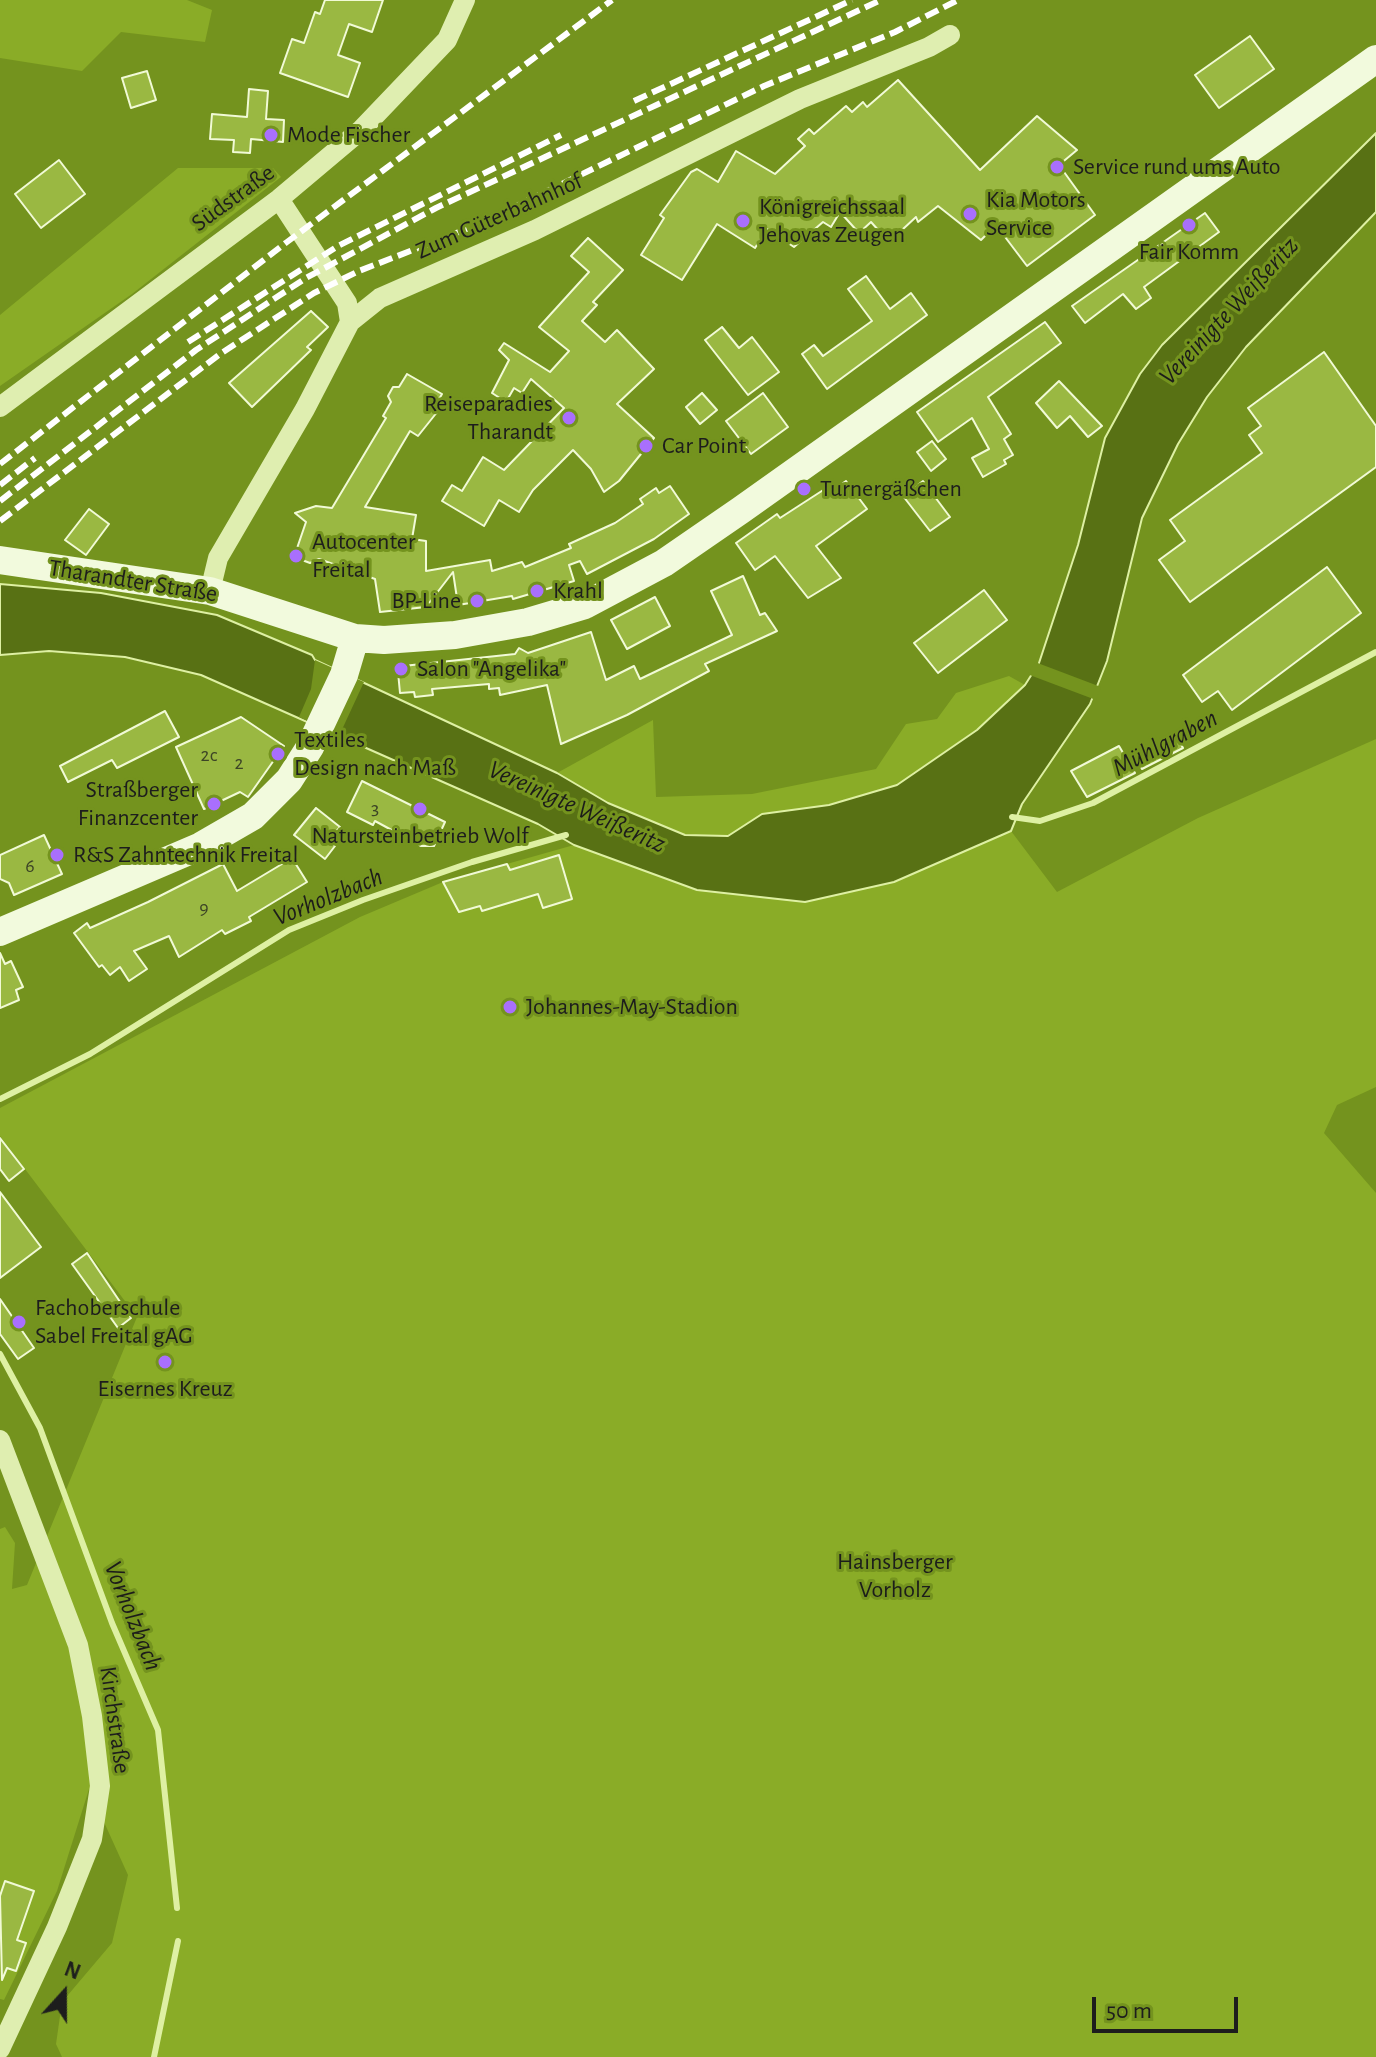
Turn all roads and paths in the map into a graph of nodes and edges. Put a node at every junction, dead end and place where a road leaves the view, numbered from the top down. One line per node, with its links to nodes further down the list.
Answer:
1 (465, 0): 4 (street, Südstraße)
2 (950, 35): 5 (street, Zum Güterbahnhof)
3 (1376, 59): 9 (main road, Tharandter Straße)
4 (279, 199): 5 (street); 6 (street, Südstraße)
5 (350, 322): 8 (street, Zum Güterbahnhof)
6 (0, 407)
7 (0, 560): 8 (main road, Tharandter Straße)
8 (210, 591): 9 (main road, Tharandter Straße)
9 (355, 638): 10 (main road)
10 (0, 932)
11 (0, 1440): 12 (street, Kirchstraße)
12 (7, 2020): 13 (street, Kirchstraße)
13 (0, 2049)

